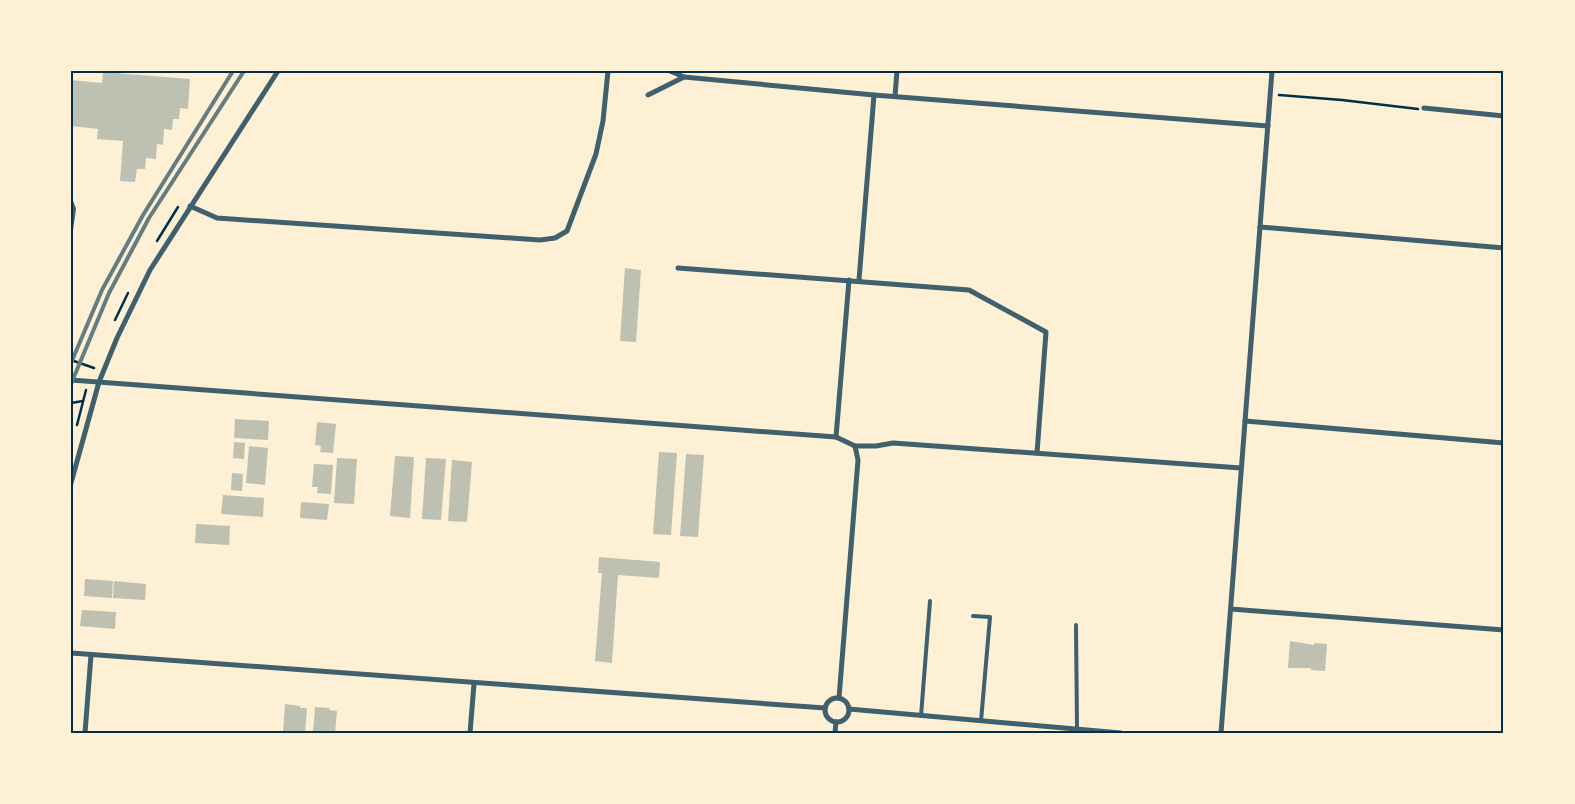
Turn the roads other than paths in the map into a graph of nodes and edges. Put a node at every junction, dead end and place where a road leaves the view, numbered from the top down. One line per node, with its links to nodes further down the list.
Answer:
1 (278, 71): 14 (street)
2 (608, 71): 14 (street)
3 (670, 71): 6 (street)
4 (897, 71): 9 (street)
5 (1272, 71): 12 (street)
6 (684, 77): 7 (street); 8 (street)
7 (648, 95)
8 (874, 95): 9 (street); 20 (street)
9 (895, 96): 12 (street)
10 (1424, 108): 11 (street)
11 (1504, 116)
12 (1268, 126): 15 (street)
13 (71, 201): 16 (lane)
14 (190, 206): 22 (street)
15 (1260, 227): 17 (street); 23 (street)
16 (71, 230)
17 (1504, 248)
18 (678, 268): 19 (street)
19 (849, 280): 20 (street); 24 (street)
20 (859, 280): 27 (street)
21 (71, 380): 22 (street)
22 (99, 382): 24 (street); 29 (street)
23 (1245, 421): 25 (street); 28 (street)
24 (836, 437): 26 (street)
25 (1504, 443)
26 (856, 446): 27 (street); 38 (street)
27 (1037, 453): 28 (street)
28 (1242, 468): 31 (street)
29 (71, 483)
30 (930, 601): 41 (lane)
31 (1230, 609): 34 (street); 49 (street)
32 (973, 616): 42 (lane)
33 (1076, 625): 44 (lane)
34 (1504, 630)
35 (71, 653): 36 (street)
36 (91, 655): 37 (street); 45 (street)
37 (474, 684): 39 (street); 46 (street)
38 (839, 698): 39 (street); 40 (street)
39 (825, 708): 43 (street)
40 (849, 709): 41 (street); 43 (street)
41 (922, 716): 42 (street)
42 (981, 721): 44 (street)
43 (836, 722): 47 (street)
44 (1078, 729): 48 (street)
45 (84, 733)
46 (470, 733)
47 (835, 733)
48 (1121, 733)
49 (1221, 733)

